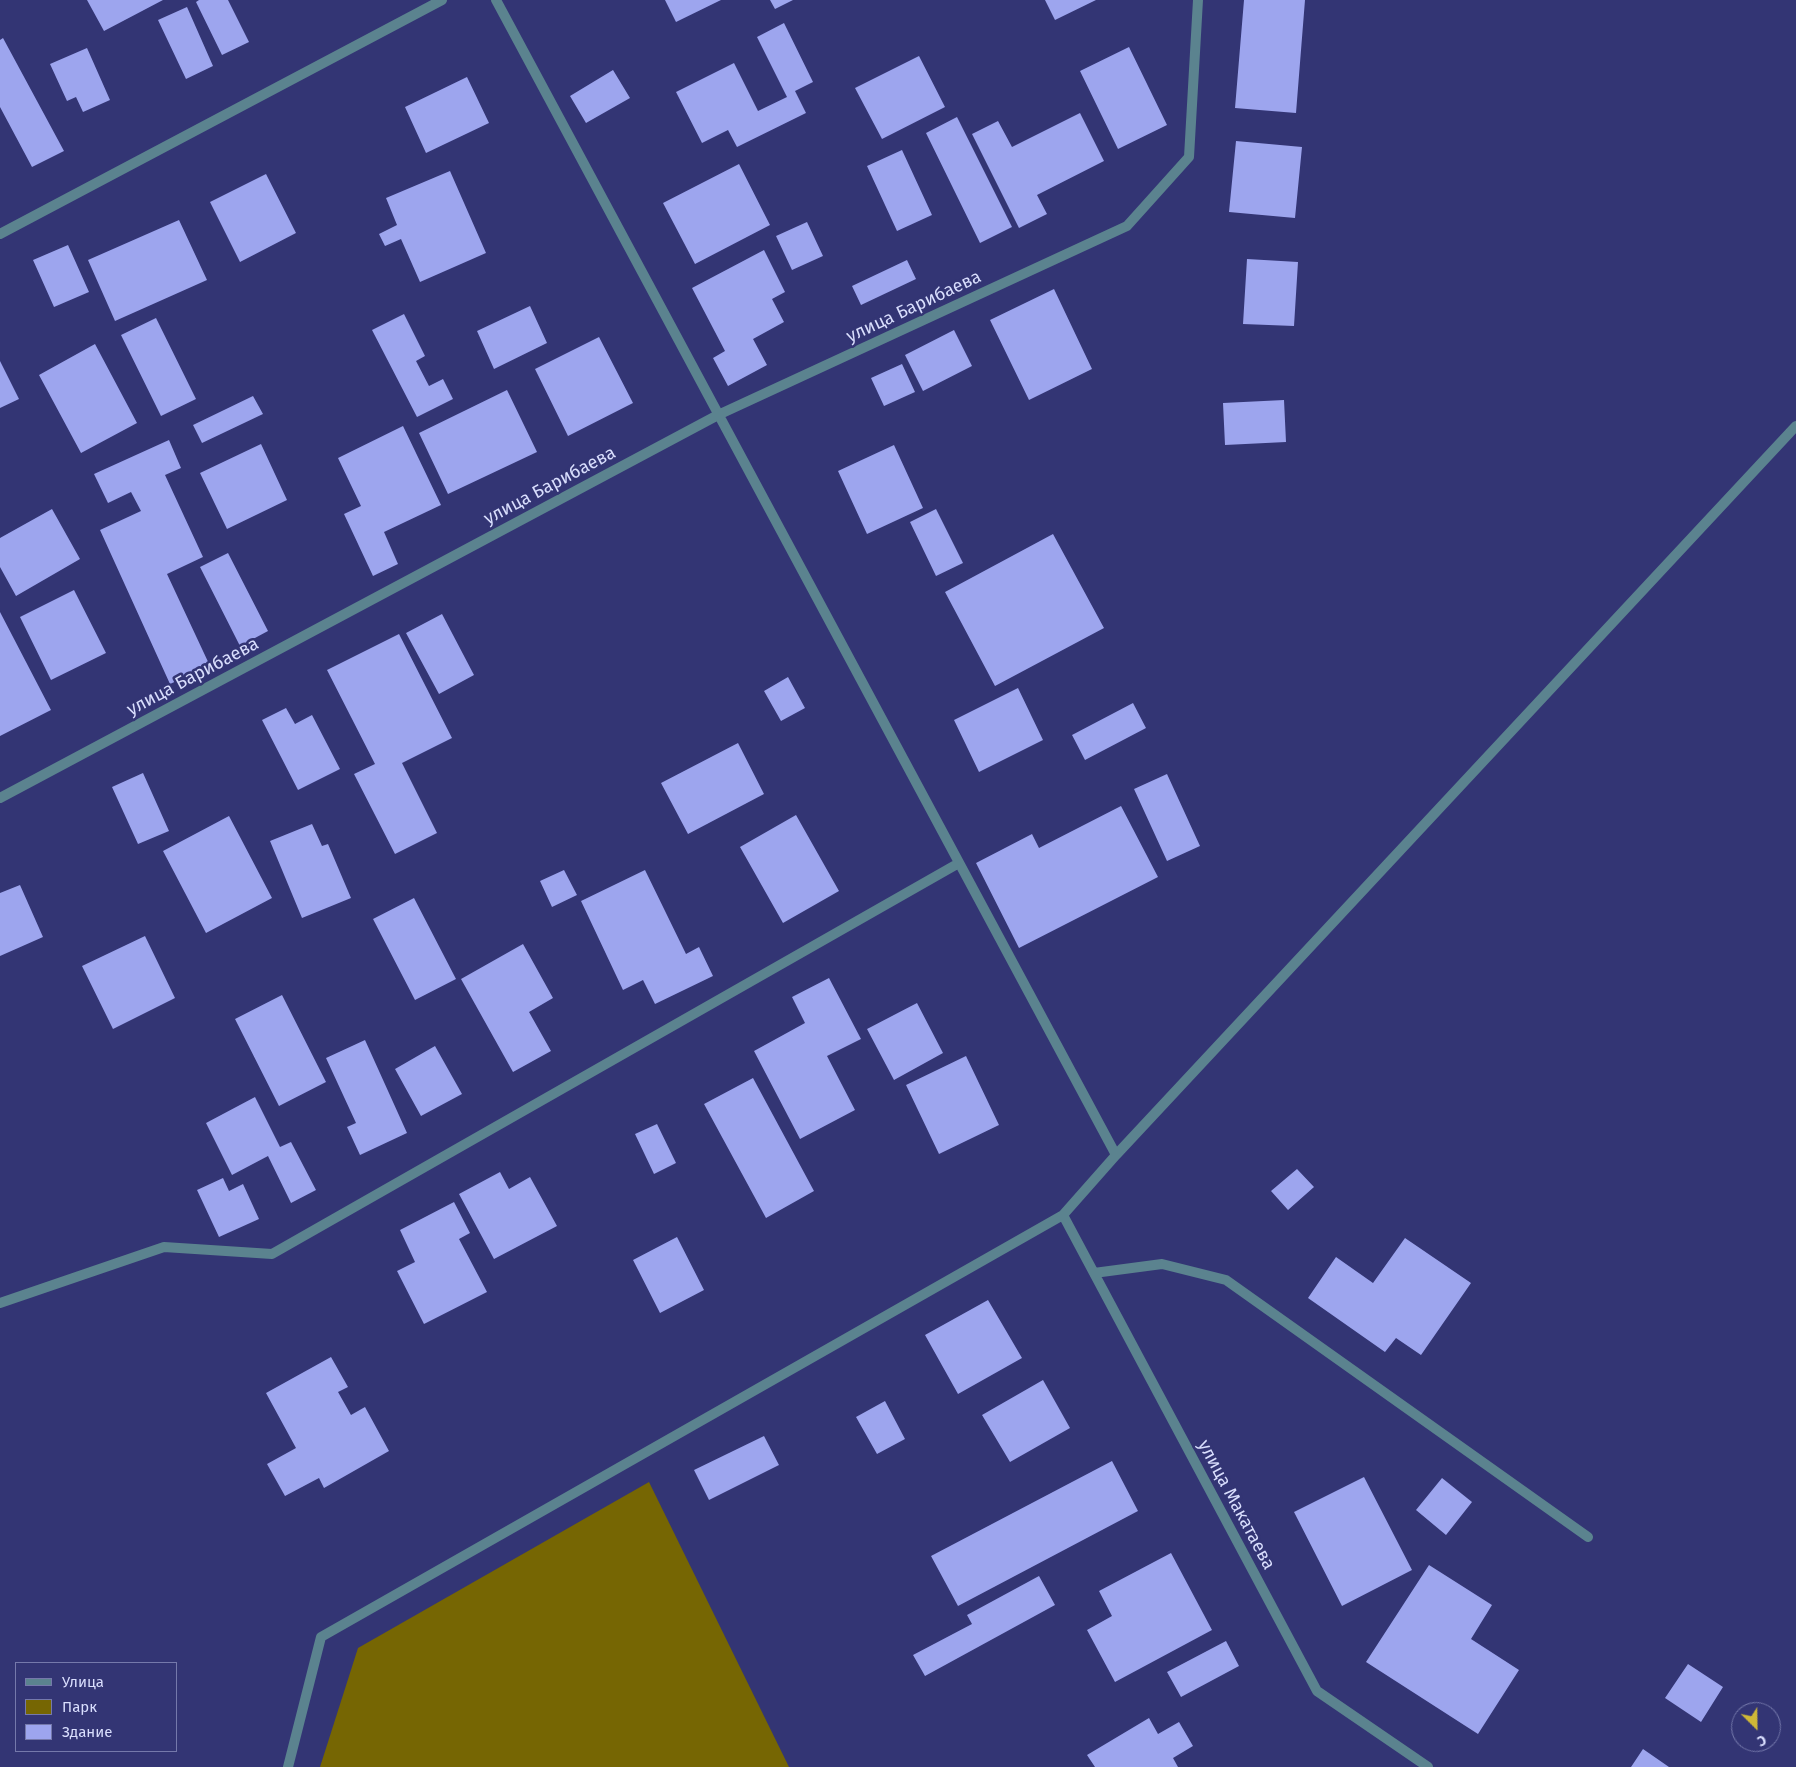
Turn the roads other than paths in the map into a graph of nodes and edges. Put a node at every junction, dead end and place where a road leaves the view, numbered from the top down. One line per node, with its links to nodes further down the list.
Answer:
1 (442, 0): 4 (street)
2 (496, 0): 5 (street)
3 (1198, 0): 5 (street, улица Барибаева)
4 (0, 234)
5 (718, 414): 7 (street, улица Барибаева); 8 (street)
6 (1796, 426): 9 (street)
7 (0, 798)
8 (959, 863): 9 (street); 12 (street)
9 (1116, 1154): 10 (street)
10 (1063, 1215): 11 (street, улица Макатаева); 14 (street)
11 (1094, 1273): 13 (street); 15 (street, улица Макатаева)
12 (0, 1304)
13 (1588, 1537)
14 (288, 1767)
15 (1428, 1767)

